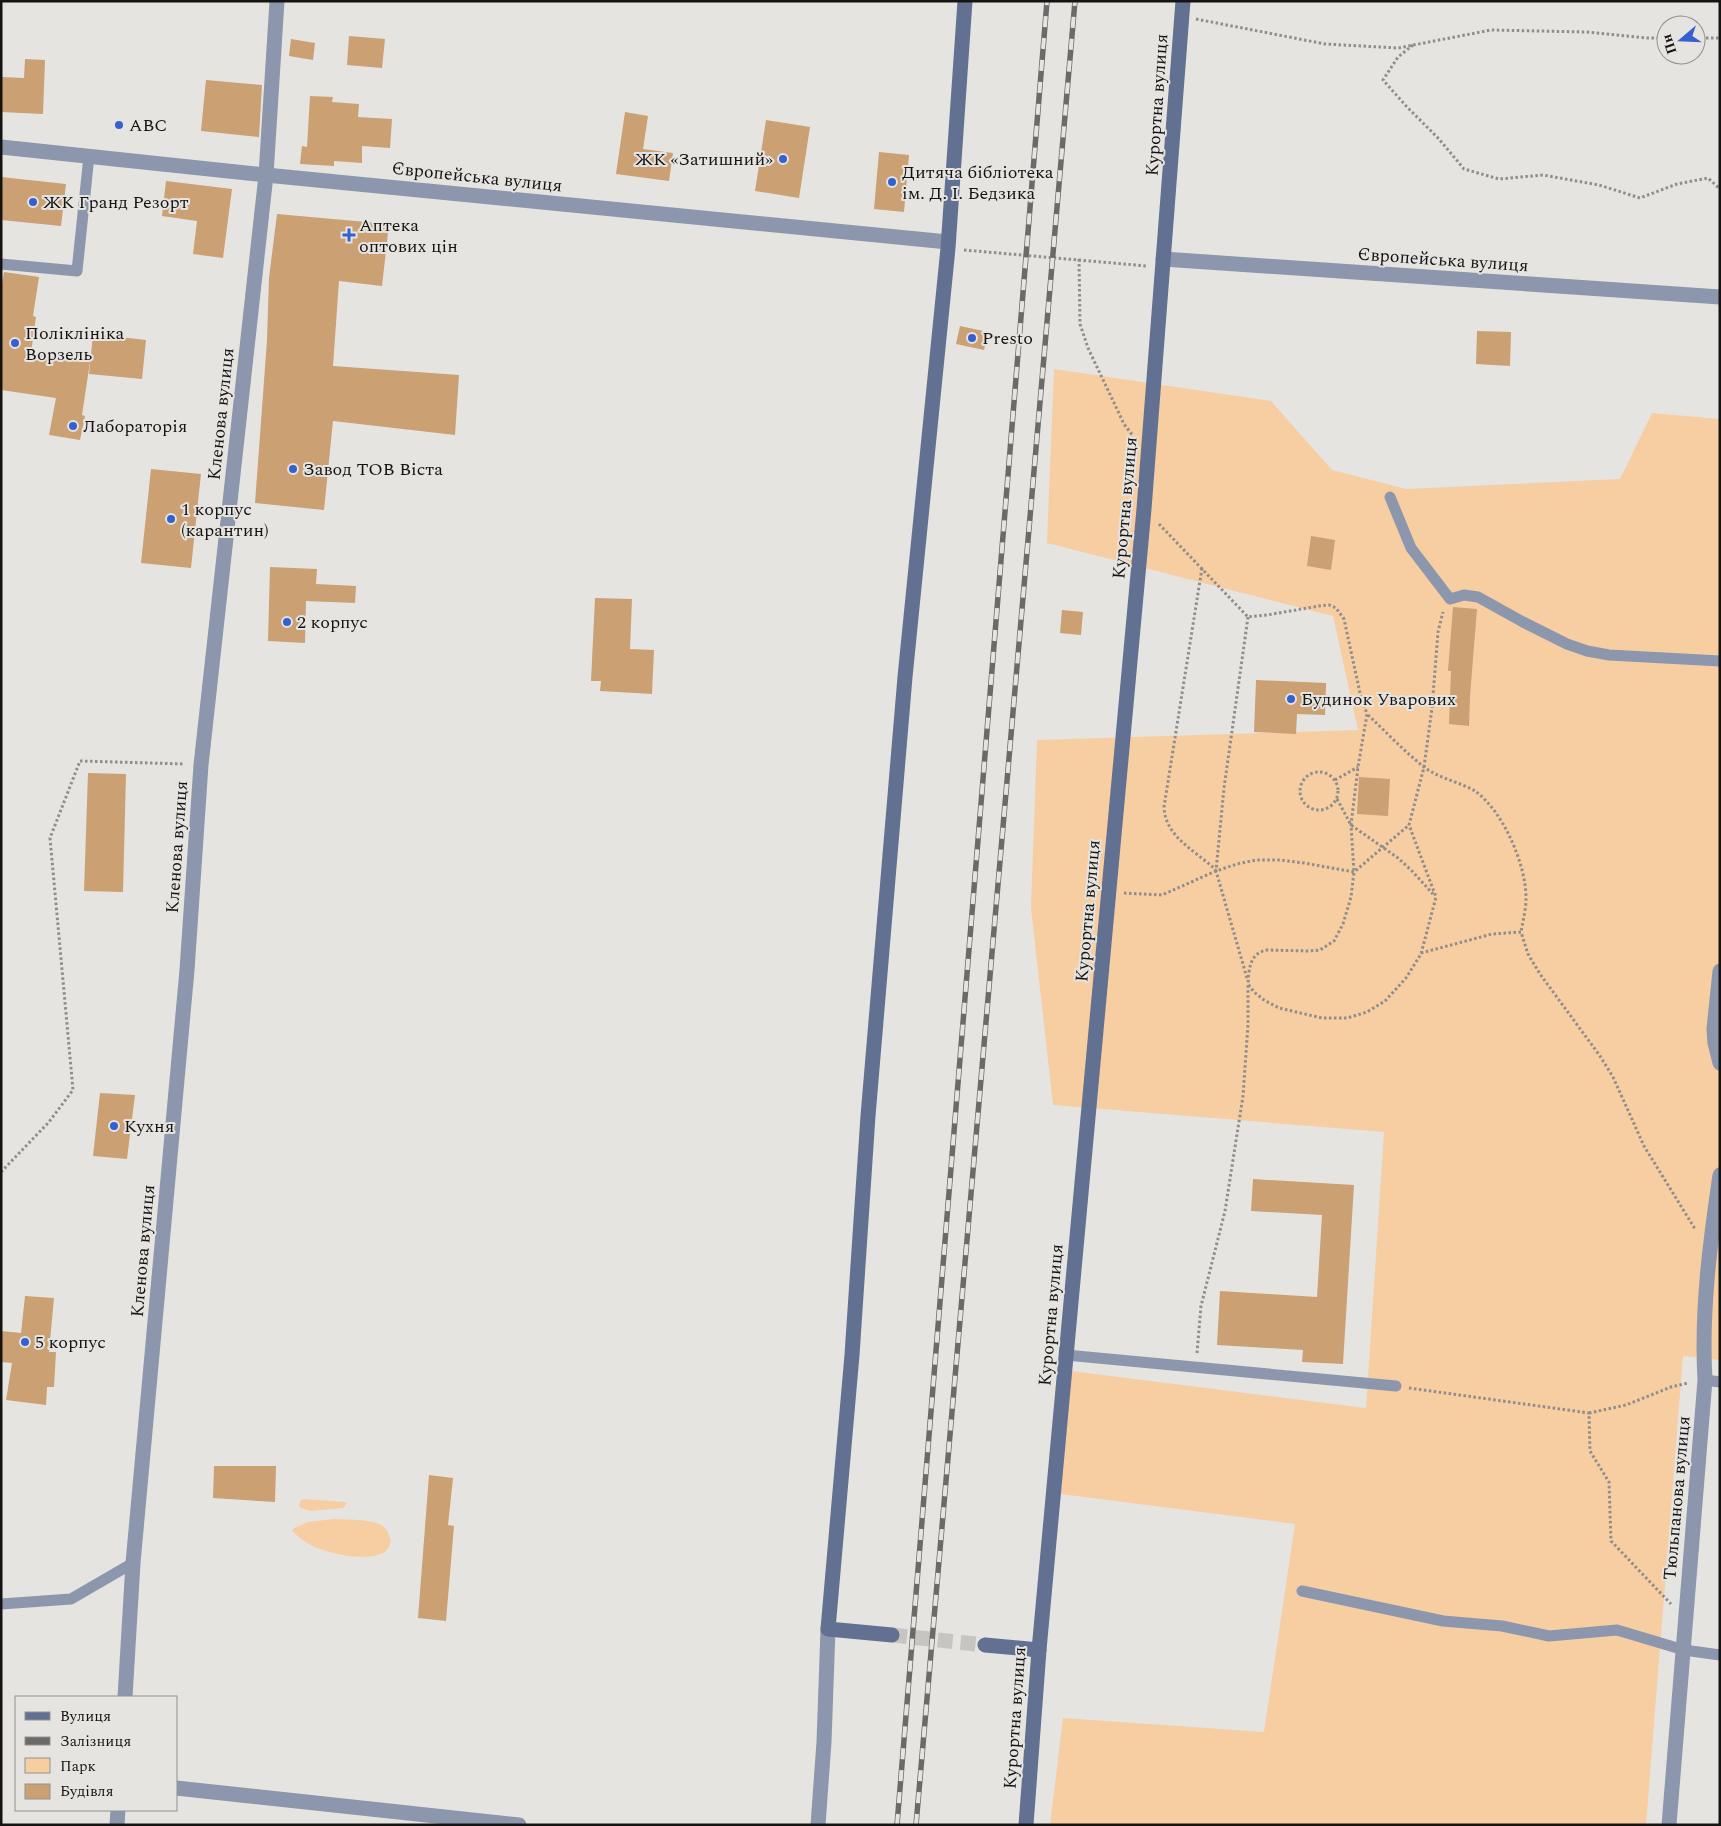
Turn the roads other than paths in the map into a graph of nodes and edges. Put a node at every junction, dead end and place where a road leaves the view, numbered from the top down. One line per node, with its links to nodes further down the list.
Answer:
1 (277, 1): 6 (street, Кленова вулиця)
2 (965, 1): 7 (street)
3 (1183, 9): 8 (street, Курортна вулиця)
4 (1, 147): 5 (street, Європейська вулиця)
5 (89, 156): 6 (street, Європейська вулиця); 9 (lane)
6 (266, 175): 7 (street, Європейська вулиця); 19 (street, Кленова вулиця)
7 (948, 245): 22 (street)
8 (1163, 263): 10 (street, Європейська вулиця); 16 (street, Курортна вулиця)
9 (1, 264)
10 (1720, 297)
11 (1390, 497): 12 (lane)
12 (1720, 661)
13 (1720, 971): 14 (street)
14 (1720, 1063)
15 (1720, 1175): 17 (street, Тюльпанова вулиця)
16 (1066, 1355): 18 (lane); 25 (street, Курортна вулиця)
17 (1712, 1381): 26 (street, Тюльпанова вулиця)
18 (1396, 1386)
19 (134, 1564): 21 (lane); 28 (street, Кленова вулиця)
20 (1302, 1591): 26 (lane)
21 (1, 1604)
22 (828, 1629): 23 (street); 33 (street)
23 (892, 1635)
24 (985, 1644): 25 (street)
25 (1038, 1650): 34 (street, Курортна вулиця)
26 (1684, 1650): 27 (lane); 35 (street, Тюльпанова вулиця)
27 (1720, 1655)
28 (126, 1696)
29 (178, 1788): 32 (street)
30 (118, 1811): 31 (street)
31 (117, 1825)
32 (519, 1825)
33 (818, 1825)
34 (1026, 1825)
35 (1670, 1825)

